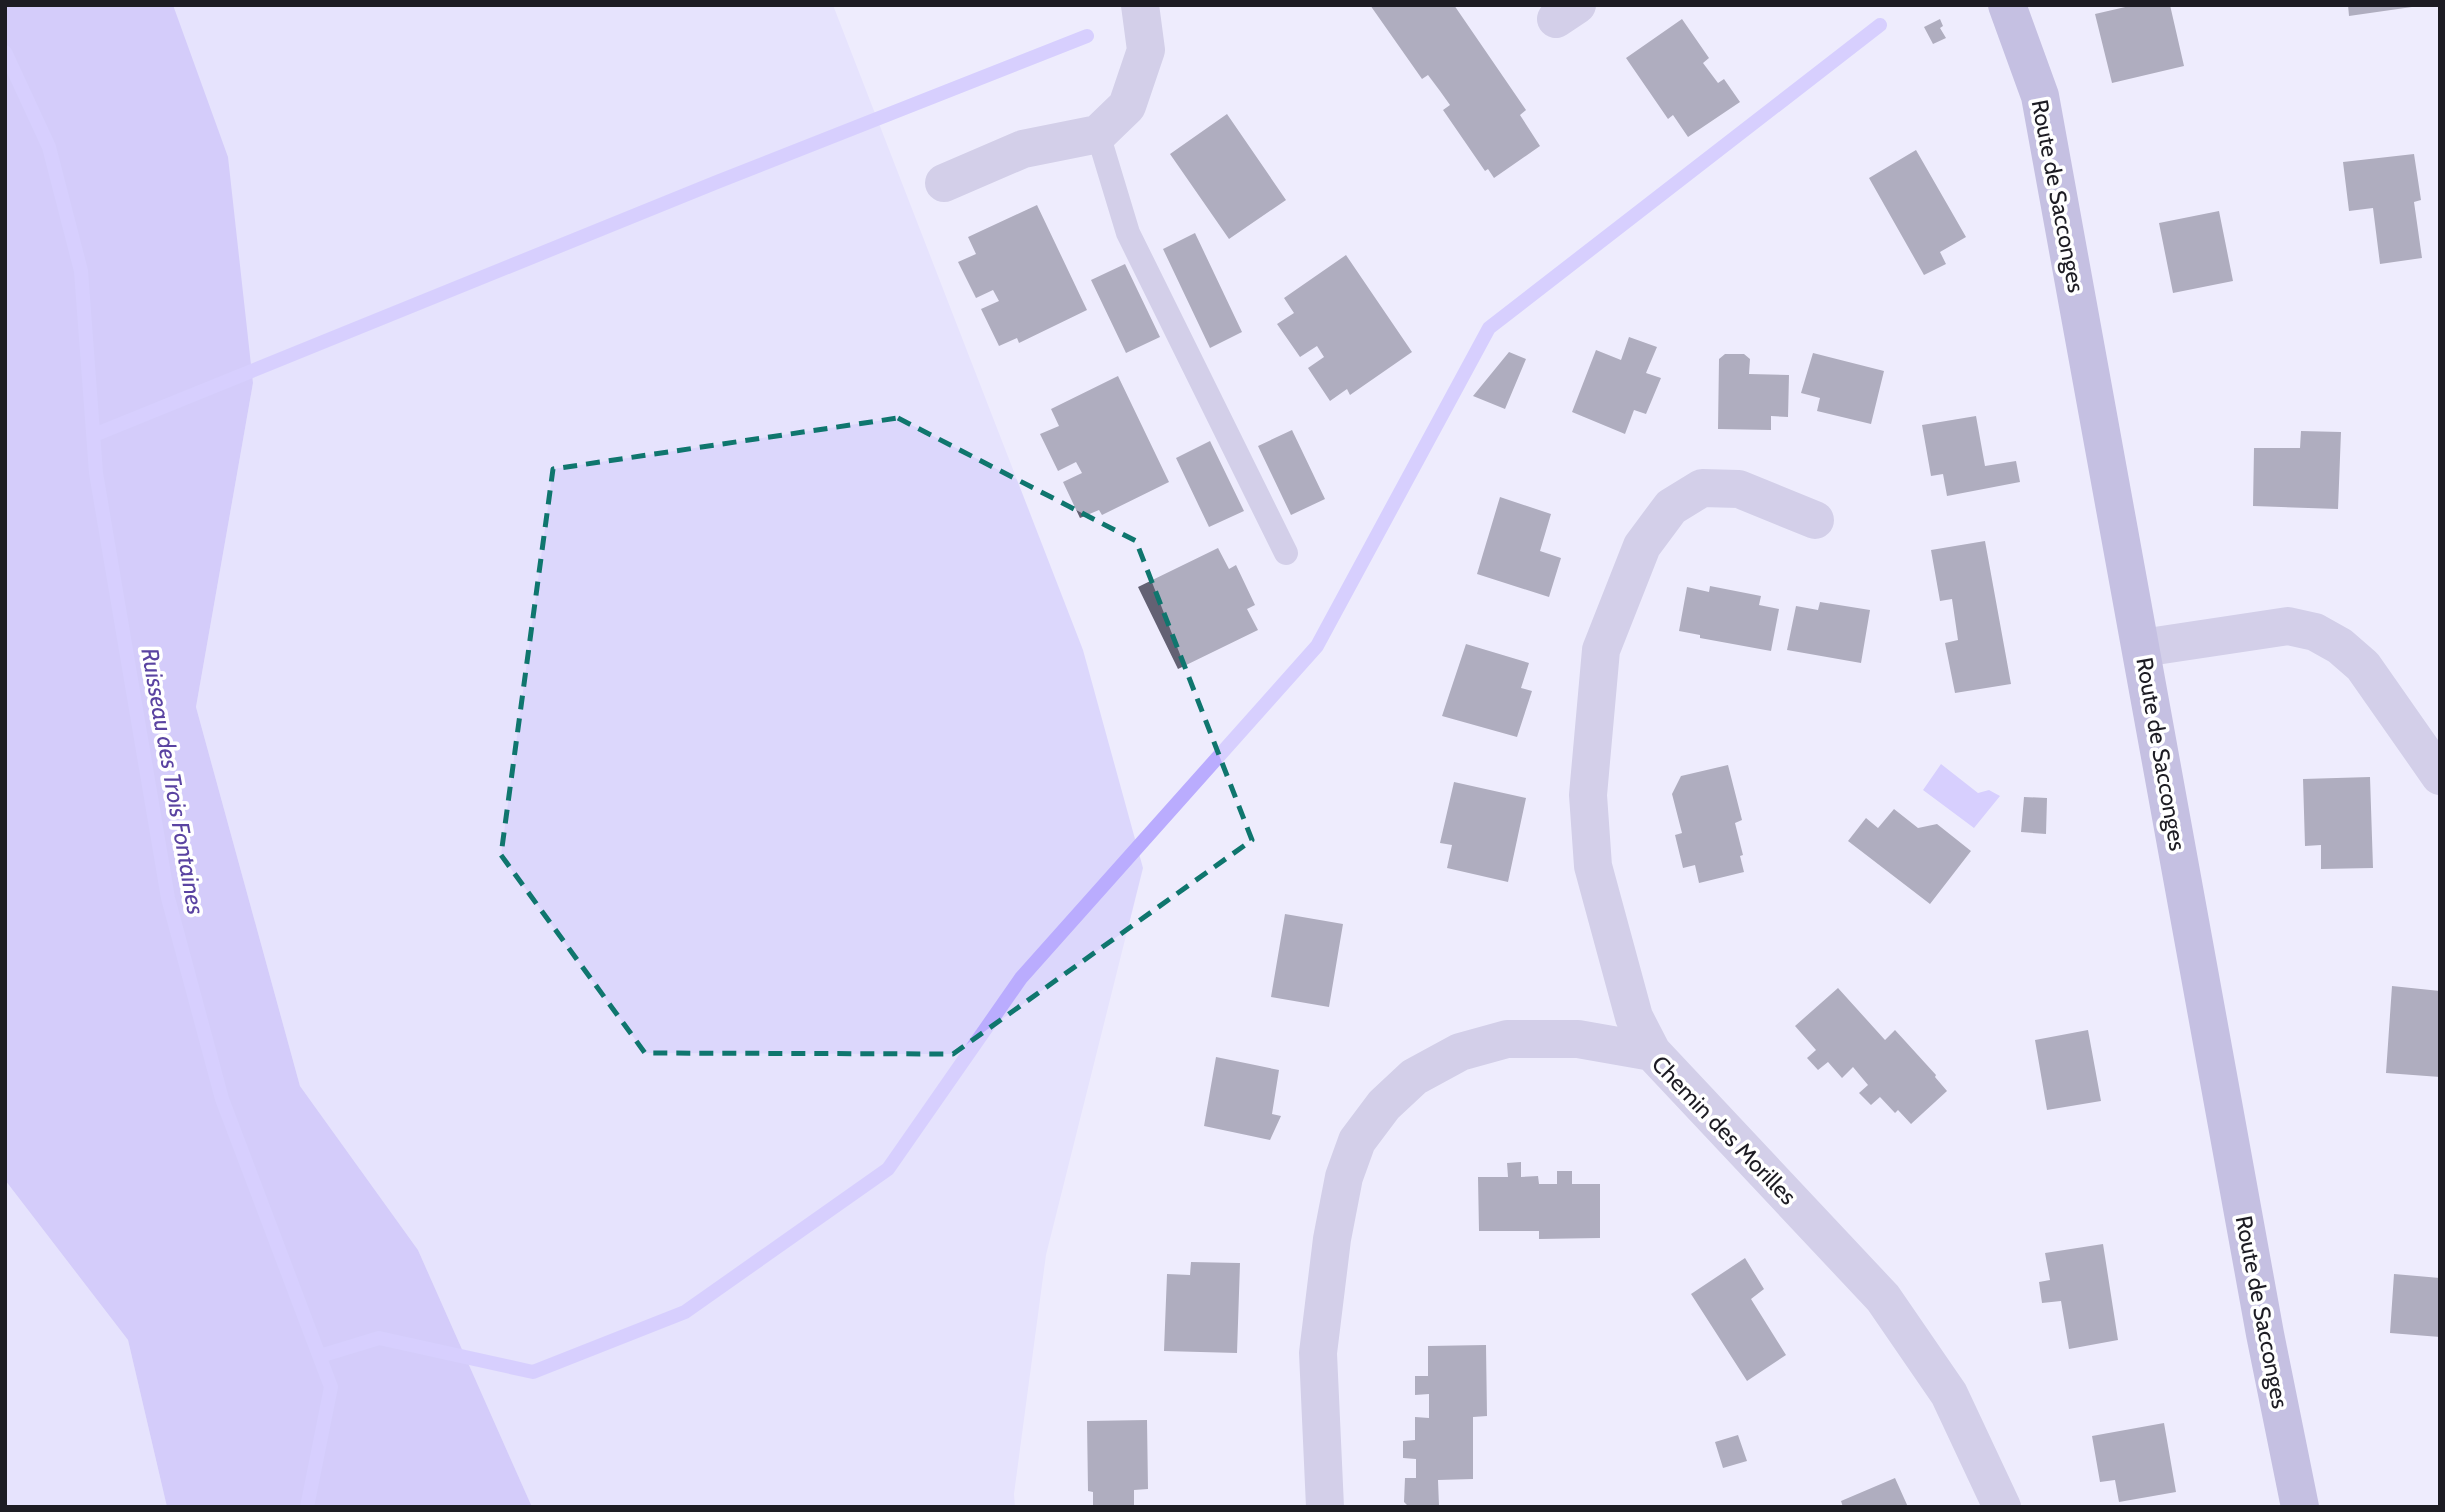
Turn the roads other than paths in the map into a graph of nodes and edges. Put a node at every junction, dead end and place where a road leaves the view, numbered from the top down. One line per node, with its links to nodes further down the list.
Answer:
1 (1140, 5): 3 (street)
2 (2007, 5): 7 (street, Route de Sacconges)
3 (1098, 134): 4 (street); 6 (lane)
4 (944, 183)
5 (1815, 520): 9 (street)
6 (1286, 553)
7 (2142, 648): 8 (street); 12 (street, Route de Sacconges)
8 (2440, 776)
9 (1652, 1052): 10 (street, Chemin des Morilles); 11 (street, Chemin des Morilles)
10 (1325, 1507)
11 (2002, 1507)
12 (2300, 1507)

